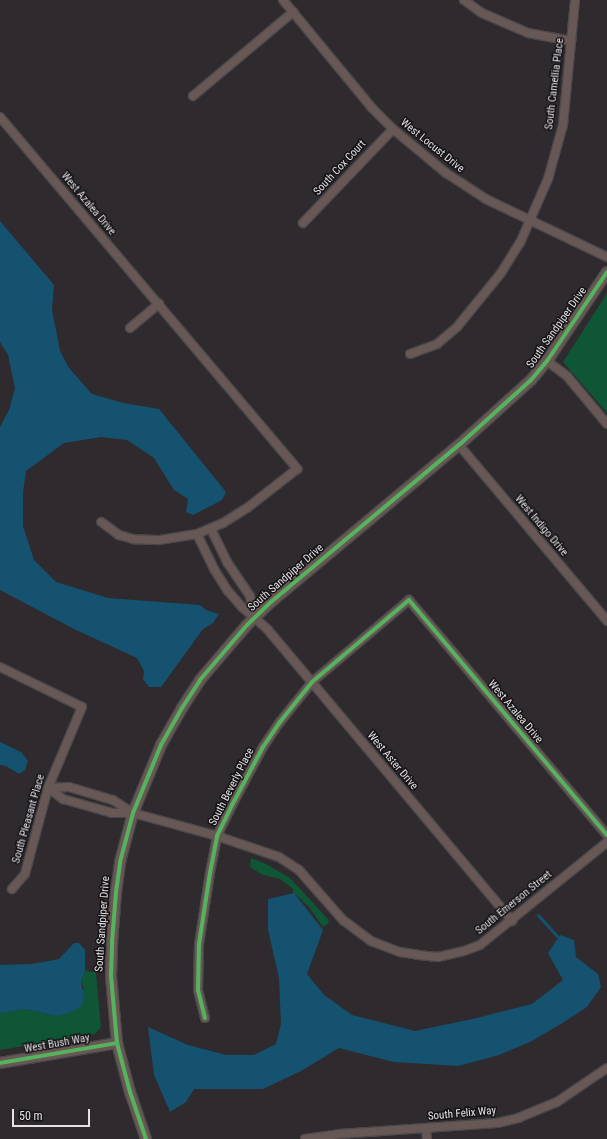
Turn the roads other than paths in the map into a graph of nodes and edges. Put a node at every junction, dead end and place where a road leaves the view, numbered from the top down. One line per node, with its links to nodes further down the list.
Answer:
1 (283, 0): 4 (street, West Locust Drive)
2 (464, 0): 5 (street)
3 (575, 0): 5 (street, South Camellia Place)
4 (293, 12): 6 (street); 8 (street, West Locust Drive)
5 (571, 42): 9 (street, South Camellia Place)
6 (193, 96)
7 (0, 117): 13 (street, West Azalea Drive)
8 (393, 128): 9 (street, West Locust Drive); 10 (street, South Cox Court)
9 (530, 220): 11 (street, West Locust Drive); 15 (street, South Camellia Place)
10 (303, 223)
11 (607, 257)
12 (607, 272): 16 (street, South Sandpiper Drive)
13 (159, 304): 14 (street); 20 (street, West Azalea Drive)
14 (130, 328)
15 (410, 354)
16 (547, 361): 17 (street); 18 (street, South Sandpiper Drive)
17 (607, 424)
18 (459, 445): 25 (street, South Sandpiper Drive); 26 (street, West Indigo Drive)
19 (101, 522): 21 (street)
20 (211, 529): 21 (street); 22 (street)
21 (197, 534): 23 (street, West Aster Drive)
22 (235, 576): 23 (street); 25 (street)
23 (223, 584): 25 (street, West Aster Drive)
24 (409, 600): 28 (street, South Beverly Place); 31 (street, West Azalea Drive)
25 (254, 617): 28 (street, West Aster Drive); 30 (street, South Sandpiper Drive)
26 (607, 621)
27 (0, 667): 29 (street, South Pleasant Place)
28 (312, 682): 32 (street, South Beverly Place); 35 (street, West Aster Drive)
29 (48, 788): 30 (street); 30 (street); 34 (street, South Pleasant Place)
30 (133, 813): 32 (street, South Emerson Street); 37 (street, South Sandpiper Drive)
31 (607, 835)
32 (217, 836): 35 (street, South Emerson Street); 36 (street, South Beverly Place)
33 (607, 842): 35 (street, South Emerson Street)
34 (12, 889)
35 (512, 921)
36 (205, 1018)
37 (117, 1042): 38 (street, West Bush Way); 41 (street, South Sandpiper Drive)
38 (0, 1063)
39 (607, 1068): 40 (street, South Felix Way)
40 (426, 1128): 42 (street, South Felix Way); 43 (street)
41 (146, 1139)
42 (305, 1139)
43 (427, 1139)

